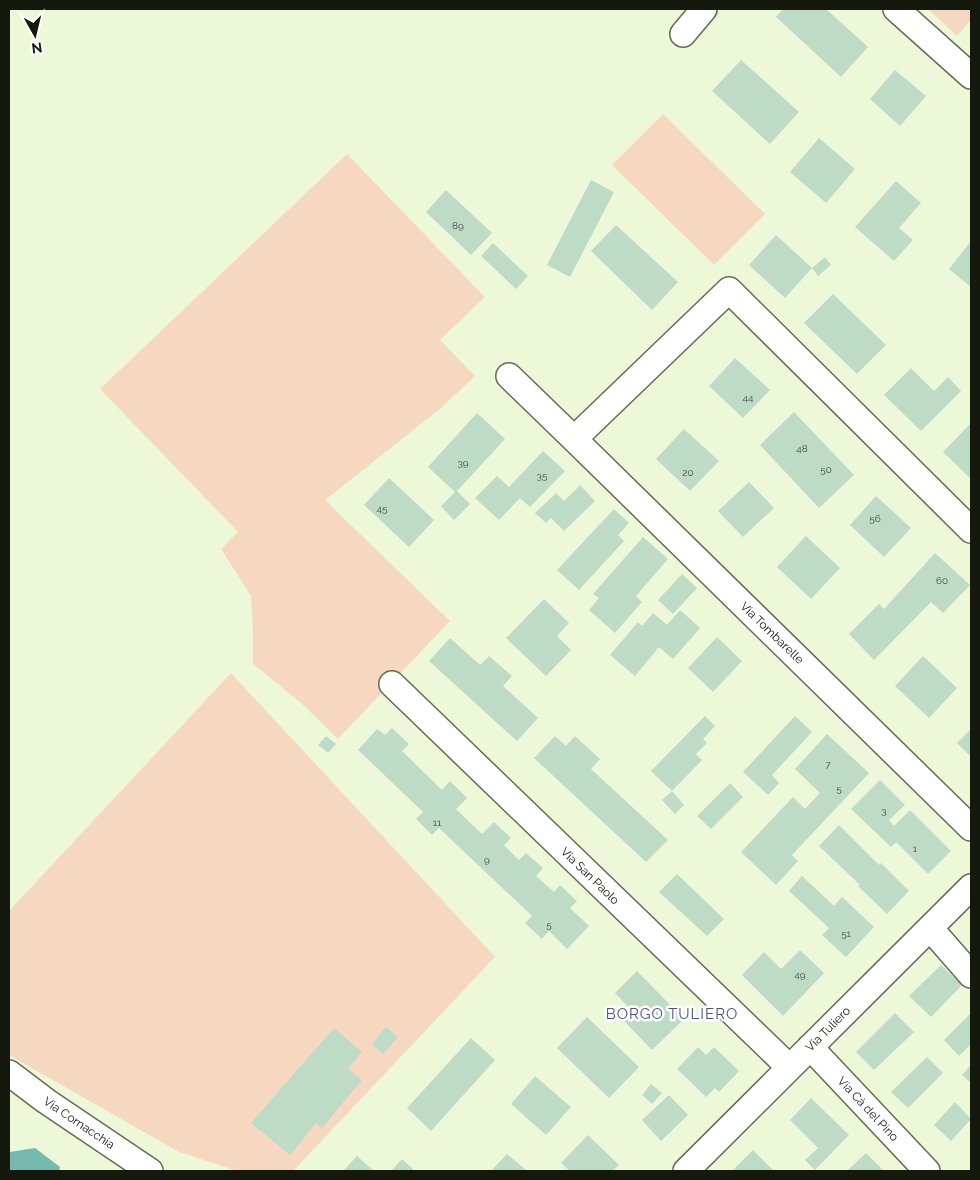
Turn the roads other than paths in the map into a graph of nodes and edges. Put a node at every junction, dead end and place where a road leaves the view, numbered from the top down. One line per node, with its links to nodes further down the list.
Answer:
1 (704, 9): 3 (street)
2 (896, 9): 4 (street)
3 (683, 34)
4 (971, 76)
5 (509, 376): 6 (street, Via Tombarelle)
6 (574, 439): 7 (street); 9 (street, Via Tombarelle)
7 (971, 530)
8 (392, 684): 14 (street, Via San Paolo)
9 (971, 828)
10 (971, 887): 11 (street, Via Tuliero)
11 (930, 928): 12 (street); 13 (street, Via Tuliero)
12 (971, 975)
13 (810, 1047): 14 (street, Via Tuliero); 18 (street, Via Cà del Pino)
14 (789, 1067): 17 (street, Via Tuliero)
15 (9, 1073): 16 (street, Via Cornacchia)
16 (150, 1171)
17 (686, 1171)
18 (927, 1171)

